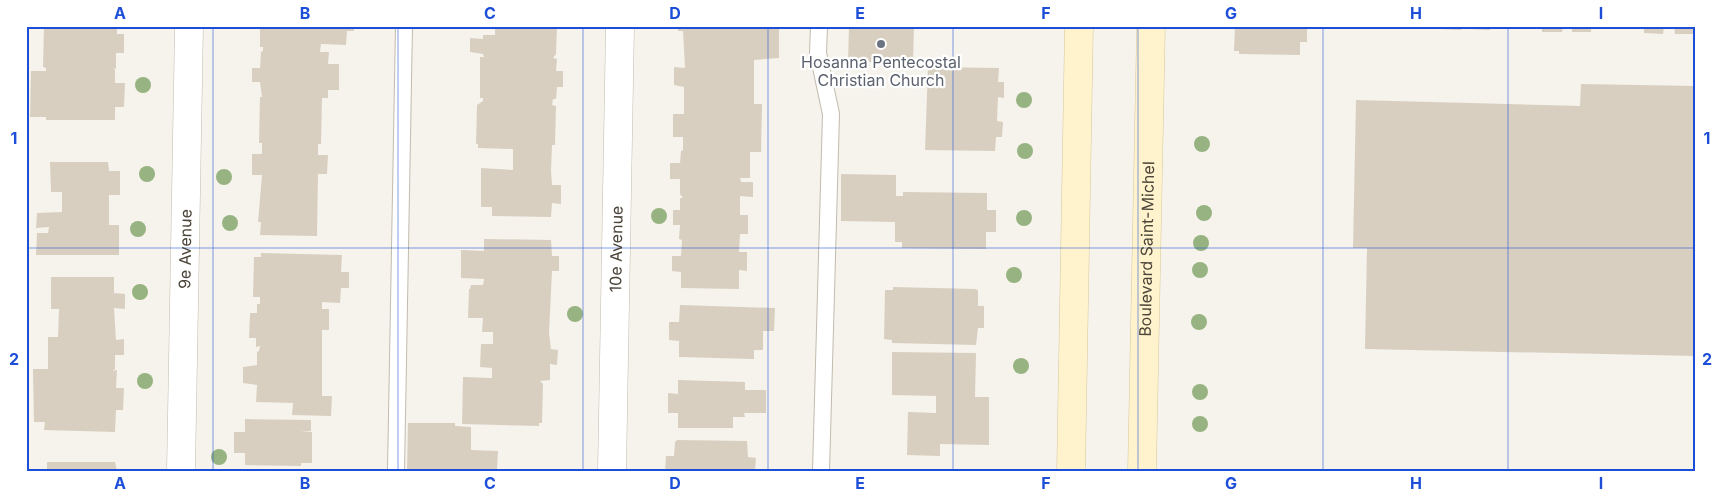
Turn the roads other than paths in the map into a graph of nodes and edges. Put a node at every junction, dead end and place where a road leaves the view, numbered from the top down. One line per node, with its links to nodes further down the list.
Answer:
1 (189, 26): 7 (street, 9e Avenue)
2 (404, 26): 8 (lane)
3 (620, 26): 9 (street, 10e Avenue)
4 (819, 26): 10 (lane)
5 (1079, 26): 11 (main road)
6 (1151, 26): 12 (main road, Boulevard Saint-Michel)
7 (181, 471)
8 (396, 471)
9 (612, 471)
10 (821, 471)
11 (1071, 471)
12 (1142, 471)

